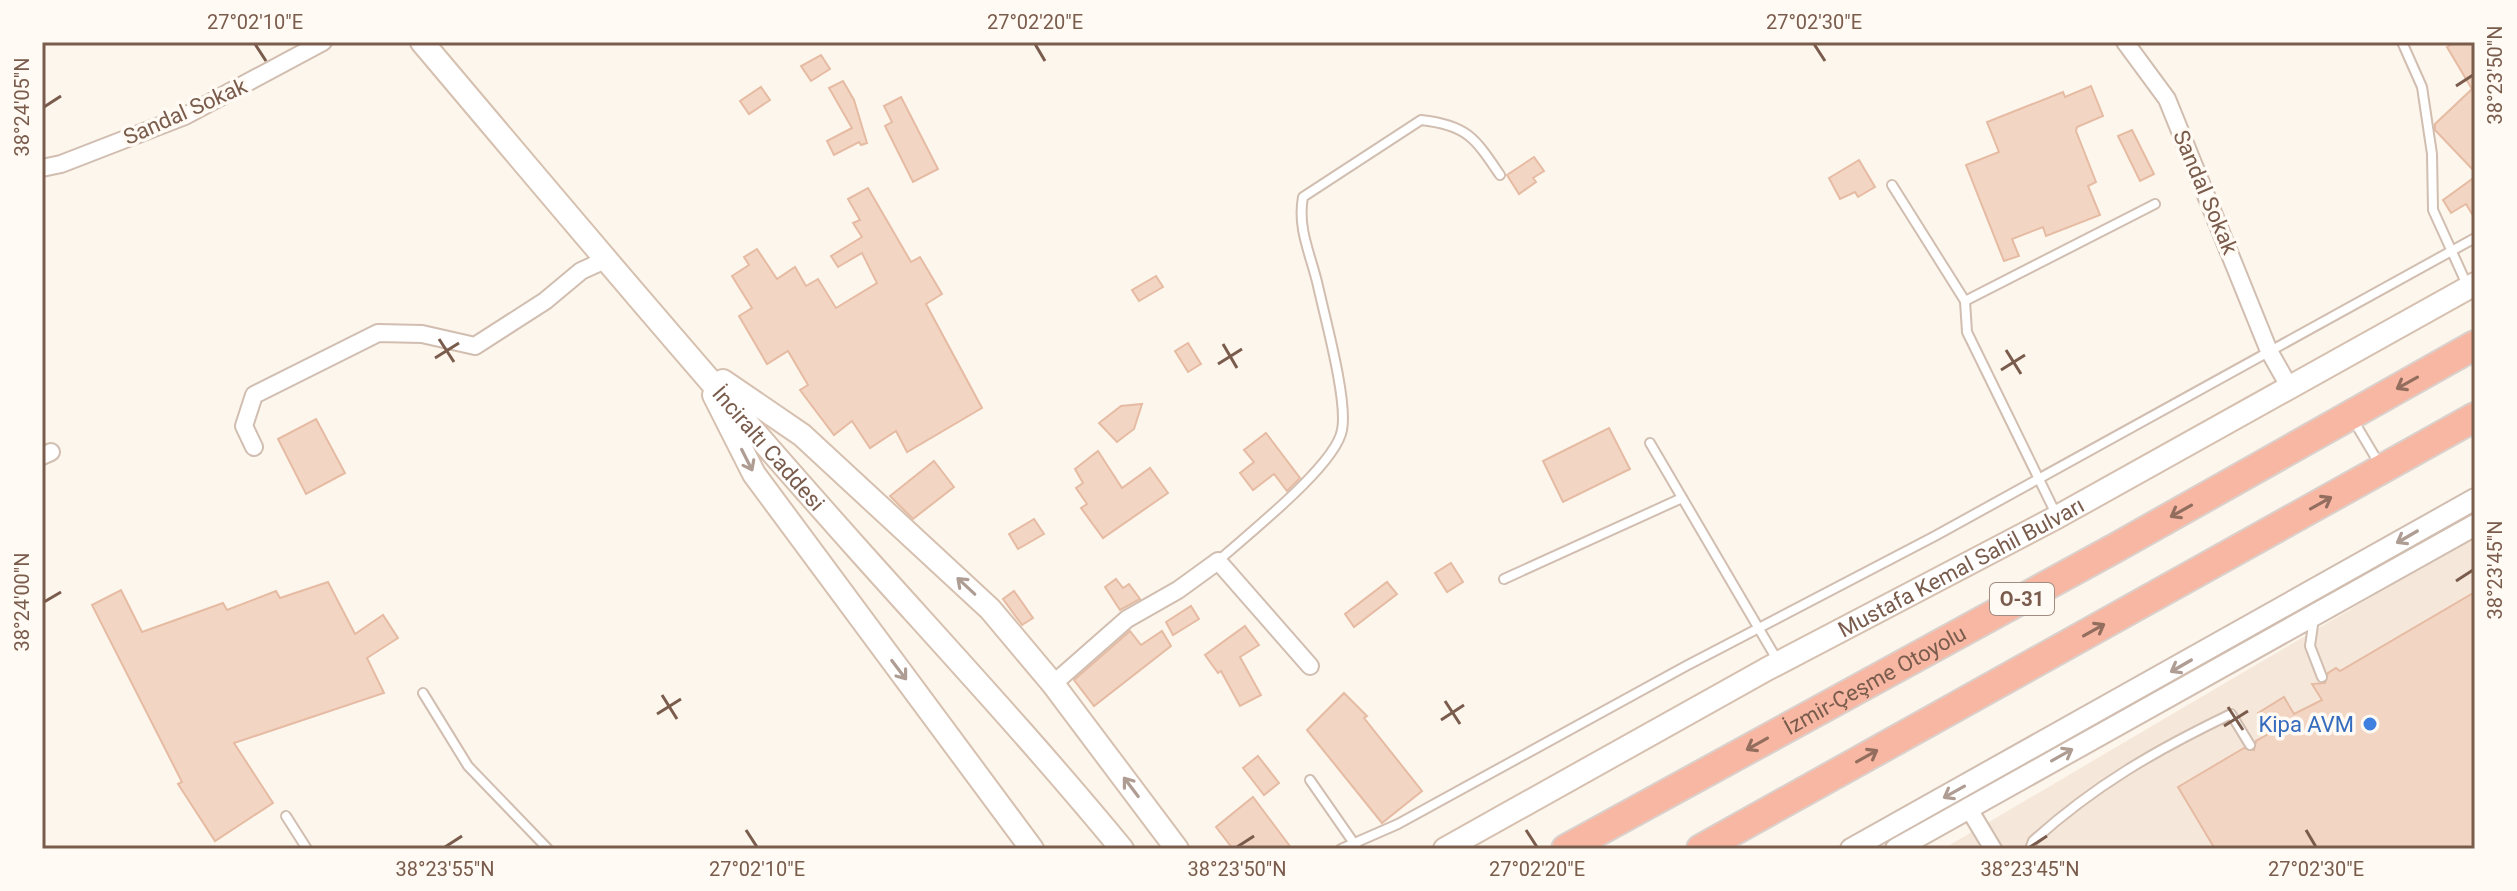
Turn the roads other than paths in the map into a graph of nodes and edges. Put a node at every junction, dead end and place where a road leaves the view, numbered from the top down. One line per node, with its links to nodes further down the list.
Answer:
1 (323, 42): 5 (street, Sandal Sokak)
2 (422, 42): 11 (main road, İnciraltı Caddesi)
3 (2125, 42): 15 (street, Sandal Sokak)
4 (2402, 42): 10 (lane)
5 (42, 168)
6 (1500, 175): 28 (lane)
7 (1892, 185): 13 (lane)
8 (2155, 204): 13 (lane)
9 (2475, 238): 10 (lane)
10 (2452, 252): 12 (lane); 15 (lane)
11 (605, 260): 16 (main road, İnciraltı Caddesi); 21 (street)
12 (2472, 286): 17 (main road, Mustafa Kemal Sahil Bulvarı)
13 (1965, 301): 23 (lane)
14 (2475, 345): 18 (highway, İzmir-Çeşme Otoyolu / O-31, one-way to 18)
15 (2269, 351): 17 (street, Sandal Sokak); 23 (lane)
16 (699, 365): 35 (main road, one-way to 16); 44 (main road, one-way to 44); 45 (main road, İnciraltı Caddesi)
17 (2290, 388): 26 (main road, Mustafa Kemal Sahil Bulvarı)
18 (2351, 415): 22 (lane); 49 (highway, İzmir-Çeşme Otoyolu / O-31, one-way to 49)
19 (2475, 417): 22 (highway, O-31)
20 (1650, 443): 24 (lane)
21 (254, 447)
22 (2382, 469): 50 (highway, O-31, one-way to 22)
23 (2037, 479): 26 (lane); 31 (lane)
24 (1682, 498): 29 (lane); 31 (lane)
25 (2475, 499): 51 (street, one-way to 51)
26 (2057, 517): 32 (main road, Mustafa Kemal Sahil Bulvarı)
27 (2475, 525): 30 (street)
28 (1218, 561): 33 (street); 35 (street)
29 (1504, 579)
30 (2315, 617): 34 (lane); 39 (street, one-way to 30)
31 (1758, 628): 32 (lane); 41 (lane)
32 (1779, 663): 48 (main road, Mustafa Kemal Sahil Bulvarı)
33 (1310, 666)
34 (2322, 677)
35 (1053, 684): 46 (main road, one-way to 35)
36 (423, 693): 43 (lane)
37 (2250, 745): 54 (lane)
38 (1310, 780): 41 (lane)
39 (1969, 809): 52 (street); 53 (street)
40 (286, 816): 42 (lane)
41 (1356, 846): 47 (lane)
42 (307, 849)
43 (548, 849)
44 (1032, 849)
45 (1122, 849)
46 (1177, 849)
47 (1341, 849)
48 (1445, 849)
49 (1566, 849)
50 (1701, 849)
51 (1851, 849)
52 (1896, 849)
53 (1993, 849)
54 (2030, 849)

